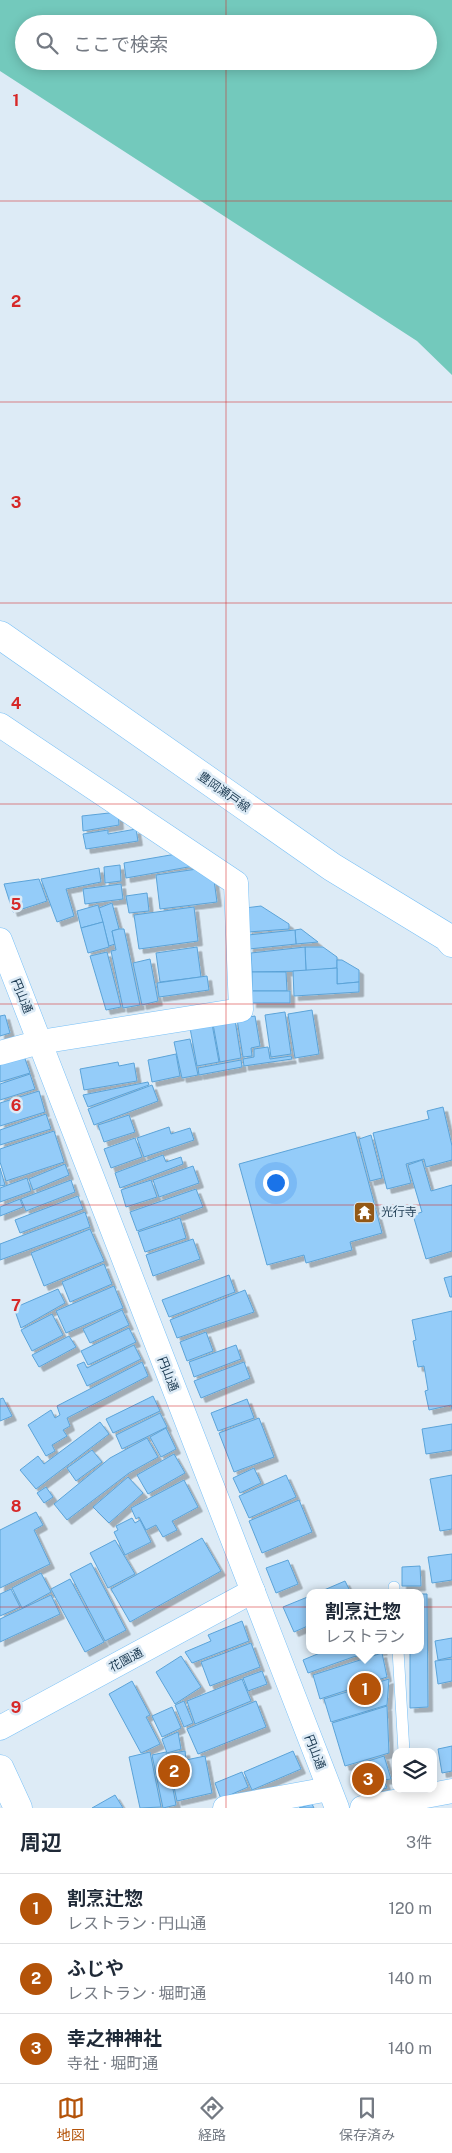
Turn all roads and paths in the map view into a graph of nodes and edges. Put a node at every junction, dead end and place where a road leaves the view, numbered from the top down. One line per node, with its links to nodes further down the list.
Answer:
1 (0, 635): 4 (main road, 豊岡瀬戸線)
2 (0, 725): 5 (street)
3 (0, 940): 5 (street, 円山通)
4 (452, 943)
5 (40, 1042): 6 (street); 7 (street, 円山通)
6 (0, 1052)
7 (252, 1591): 9 (street, 花園通); 14 (street, 円山通)
8 (398, 1654): 10 (lane)
9 (0, 1728)
10 (404, 1748)
11 (0, 1769): 15 (main road)
12 (452, 1791): 13 (street)
13 (406, 1794): 17 (street)
14 (333, 1798): 16 (street)
15 (18, 1808)
16 (225, 1808)
17 (362, 1808)

